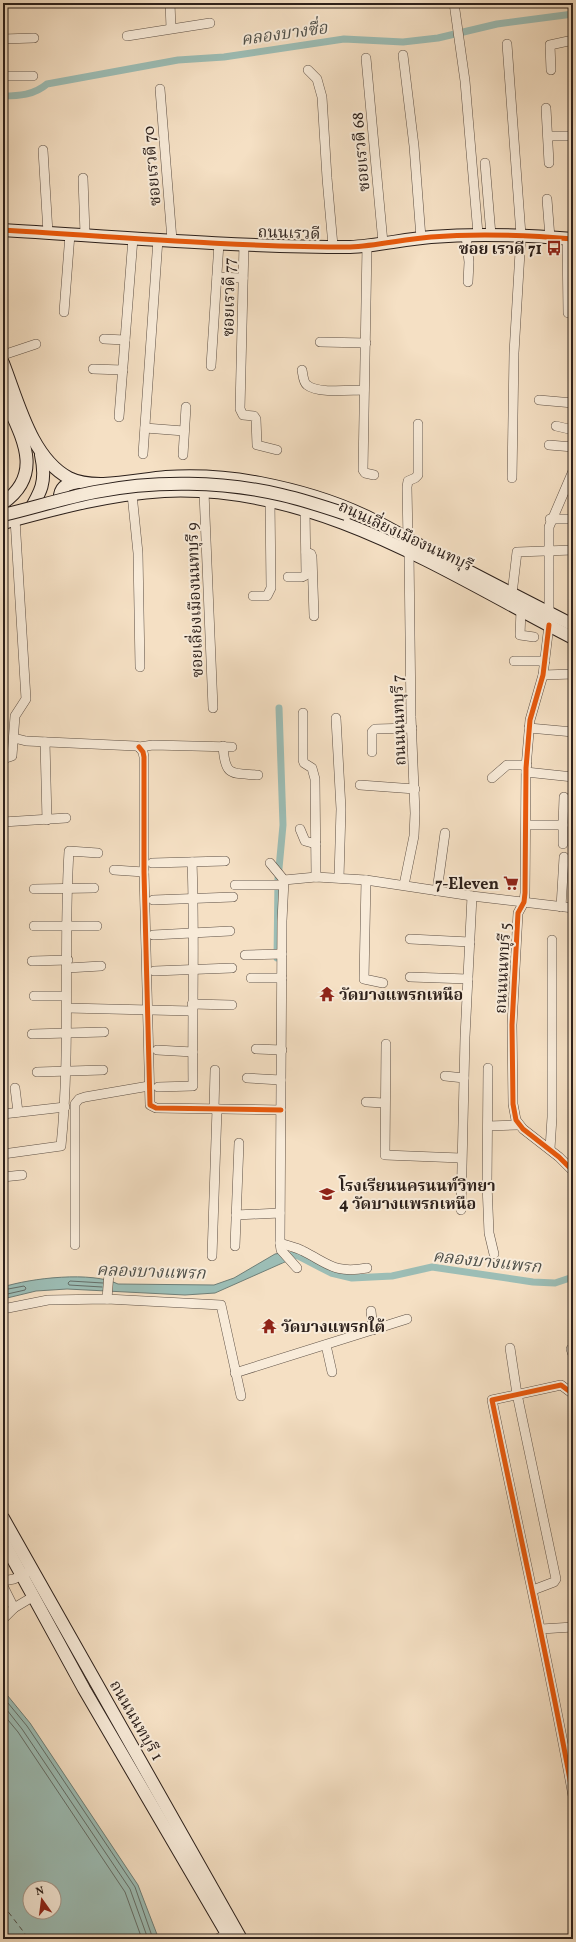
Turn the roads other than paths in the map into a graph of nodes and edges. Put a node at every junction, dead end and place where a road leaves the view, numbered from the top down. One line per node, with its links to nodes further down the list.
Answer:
1 (170, 3): 6 (street)
2 (367, 3): 3 (street)
3 (375, 3)
4 (454, 3): 31 (street)
5 (210, 23): 6 (street)
6 (171, 28): 7 (street)
7 (127, 36)
8 (34, 38): 9 (street)
9 (3, 39)
10 (573, 40): 15 (street)
11 (507, 44): 33 (street)
12 (403, 55): 35 (street)
13 (366, 58): 42 (street, ซอยเรวดี 68)
14 (308, 70): 43 (street)
15 (551, 70)
16 (3, 76): 17 (street)
17 (33, 76)
18 (160, 89): 39 (street, ซอยเรวดี 70)
19 (546, 108): 20 (street)
20 (548, 136): 21 (street); 24 (street)
21 (573, 136)
22 (43, 150): 28 (street)
23 (485, 163): 32 (street)
24 (549, 163)
25 (83, 178): 30 (street)
26 (547, 199): 36 (street)
27 (3, 230): 28 (main road, ถนนเรวดี)
28 (48, 233): 29 (main road, ถนนเรวดี)
29 (70, 234): 30 (main road, ถนนเรวดี); 48 (street)
30 (85, 234): 34 (main road, ถนนเรวดี)
31 (472, 234): 32 (main road, ถนนเรวดี); 35 (main road, ถนนเรวดี); 47 (street)
32 (491, 235): 33 (main road, ถนนเรวดี)
33 (521, 235): 36 (main road, ถนนเรวดี); 80 (street)
34 (133, 238): 38 (main road, ถนนเรวดี); 51 (street)
35 (420, 238): 42 (main road, ถนนเรวดี)
36 (550, 238): 37 (main road, ถนนเรวดี)
37 (570, 238): 49 (street)
38 (158, 239): 39 (main road, ถนนเรวดี); 69 (street)
39 (172, 240): 40 (main road, ถนนเรวดี)
40 (220, 243): 41 (main road, ถนนเรวดี); 45 (street)
41 (244, 244): 43 (main road, ถนนเรวดี); 46 (street, ซอยเรวดี 77)
42 (384, 244): 44 (main road, ถนนเรวดี)
43 (333, 246): 44 (main road, ถนนเรวดี)
44 (367, 246): 53 (street)
45 (217, 277): 46 (street); 57 (street)
46 (244, 278): 74 (street, ซอยเรวดี 77)
47 (468, 282)
48 (64, 312)
49 (568, 313)
50 (104, 339): 51 (street)
51 (125, 340): 59 (street)
52 (320, 342): 53 (street)
53 (366, 343): 61 (street)
54 (36, 344): 55 (street)
55 (3, 355)
56 (3, 363): 75 (main road, ถนนเลี่ยงเมืองนนทบุรี)
57 (211, 366)
58 (93, 369): 59 (street)
59 (123, 370): 66 (street)
60 (302, 370): 61 (street)
61 (364, 390): 79 (street)
62 (3, 394): 81 (main road)
63 (538, 400): 64 (street)
64 (573, 403)
65 (186, 407): 71 (street)
66 (119, 417)
67 (418, 424): 96 (street)
68 (556, 426): 70 (street)
69 (145, 428): 71 (street); 76 (street)
70 (573, 430)
71 (184, 431): 77 (street)
72 (549, 445): 73 (street)
73 (573, 447)
74 (277, 450)
75 (40, 452): 82 (main road, ถนนเลี่ยงเมืองนนทบุรี); 83 (main road, ถนนเลี่ยงเมืองนนทบุรี)
76 (143, 454)
77 (183, 455)
78 (573, 471): 92 (street, ถนนนนทบุรี 5)
79 (374, 475)
80 (512, 478)
81 (24, 480): 83 (main road); 87 (main road)
82 (79, 482): 88 (main road); 95 (main road, ถนนเลี่ยงเมืองนนทบุรี)
83 (40, 492): 91 (main road, ถนนเลี่ยงเมืองนนทบุรี)
84 (204, 492): 85 (main road, ถนนเลี่ยงเมืองนนทบุรี); 86 (main road, ถนนเลี่ยงเมืองนนทบุรี); 115 (street, ซอยเลี่ยงเมืองนนทบุรี 9)
85 (132, 494): 88 (main road, ถนนเลี่ยงเมืองนนทบุรี); 112 (street)
86 (270, 501): 89 (main road, ถนนเลี่ยงเมืองนนทบุรี); 103 (street)
87 (3, 503)
88 (79, 504): 91 (main road, ถนนเลี่ยงเมืองนนทบุรี)
89 (304, 509): 99 (street); 100 (main road, ถนนเลี่ยงเมืองนนทบุรี)
90 (3, 515): 95 (main road, bridge)
91 (20, 518): 94 (main road, ถนนเลี่ยงเมืองนนทบุรี); 121 (street)
92 (550, 519): 93 (street); 97 (street, ถนนนนทบุรี 5)
93 (573, 519)
94 (3, 523)
95 (382, 526): 96 (main road, ถนนเลี่ยงเมืองนนทบุรี)
96 (408, 540): 102 (main road, ถนนเลี่ยงเมืองนนทบุรี)
97 (548, 550): 98 (street); 102 (street); 106 (street, ถนนนนทบุรี 5)
98 (573, 550)
99 (306, 552): 101 (street); 105 (street)
100 (409, 552): 104 (main road, ถนนเลี่ยงเมืองนนทบุรี); 118 (street, ถนนนนทบุรี 7)
101 (288, 577)
102 (512, 594): 106 (main road, ถนนเลี่ยงเมืองนนทบุรี)
103 (253, 596)
104 (521, 610): 106 (main road, ถนนเลี่ยงเมืองนนทบุรี); 108 (street)
105 (314, 616)
106 (549, 619): 107 (main road, ถนนเลี่ยงเมืองนนทบุรี); 109 (main road, ถนนเลี่ยงเมืองนนทบุรี); 111 (street, ถนนนนทบุรี 5)
107 (573, 626)
108 (534, 637)
109 (573, 638)
110 (514, 661): 111 (street)
111 (545, 661): 114 (street, ถนนนนทบุรี 5)
112 (140, 667)
113 (573, 674): 114 (street)
114 (543, 675): 119 (street, ถนนนนทบุรี 5)
115 (213, 708)
116 (303, 713): 140 (street)
117 (336, 718): 151 (street)
118 (412, 728): 124 (street); 131 (street, ถนนนนทบุรี 7)
119 (529, 728): 120 (street); 126 (street, ถนนนนทบุรี 5)
120 (573, 732)
121 (14, 738): 122 (street); 125 (street)
122 (45, 742): 123 (street); 134 (street)
123 (139, 747): 127 (street); 149 (street)
124 (372, 752)
125 (3, 758)
126 (527, 769): 128 (street); 129 (street); 136 (street, ถนนนนทบุรี 5)
127 (258, 775)
128 (573, 777)
129 (492, 778)
130 (360, 785): 131 (street)
131 (415, 789): 155 (street, ถนนนนทบุรี 7)
132 (564, 797): 137 (street)
133 (66, 818): 134 (street)
134 (47, 820): 135 (street)
135 (3, 822)
136 (527, 825): 137 (street); 164 (street, ถนนนนทบุรี 5)
137 (563, 825): 141 (street)
138 (300, 830): 140 (street)
139 (445, 833): 159 (street)
140 (316, 844): 150 (street)
141 (563, 844)
142 (98, 853): 156 (street)
143 (564, 857): 165 (street)
144 (225, 861): 145 (street)
145 (192, 862): 146 (street); 162 (street)
146 (152, 863)
147 (270, 863): 153 (street)
148 (114, 870): 149 (street)
149 (144, 872): 194 (street)
150 (316, 877): 151 (street); 153 (street)
151 (339, 878): 152 (street)
152 (366, 880): 155 (street); 188 (street)
153 (279, 884): 154 (street); 176 (street)
154 (235, 885)
155 (404, 885): 159 (street)
156 (67, 888): 157 (street); 158 (street); 168 (street)
157 (94, 888)
158 (34, 889)
159 (437, 891): 160 (street)
160 (472, 896): 164 (street); 175 (street)
161 (233, 897): 162 (street)
162 (193, 899): 163 (street); 171 (street)
163 (153, 900)
164 (524, 902): 165 (street); 222 (street, ถนนนนทบุรี 5)
165 (561, 907): 166 (street)
166 (573, 908)
167 (34, 926): 168 (street)
168 (67, 926): 169 (street); 179 (street)
169 (97, 926)
170 (230, 931): 171 (street)
171 (194, 932): 172 (street); 182 (street)
172 (154, 935)
173 (410, 939): 175 (street)
174 (552, 940): 225 (street)
175 (470, 942): 187 (street)
176 (277, 954): 177 (street); 185 (street)
177 (245, 955)
178 (32, 961): 179 (street)
179 (67, 964): 180 (street); 190 (street)
180 (101, 966)
181 (232, 968): 182 (street)
182 (194, 969): 183 (street); 193 (street)
183 (154, 970)
184 (251, 978): 185 (street)
185 (278, 978): 201 (street)
186 (410, 978): 187 (street)
187 (468, 979): 210 (street)
188 (383, 983)
189 (34, 996): 190 (street)
190 (66, 996): 192 (street)
191 (232, 1005): 193 (street)
192 (67, 1008): 194 (street); 197 (street)
193 (192, 1008): 194 (street); 202 (street)
194 (147, 1011): 212 (street)
195 (104, 1032): 197 (street)
196 (32, 1034): 197 (street)
197 (66, 1034): 207 (street)
198 (386, 1044): 216 (street)
199 (256, 1049): 201 (street)
200 (157, 1050): 202 (street)
201 (278, 1050): 211 (street)
202 (193, 1052): 213 (street)
203 (488, 1068): 223 (street)
204 (103, 1070): 207 (street)
205 (215, 1070): 218 (street)
206 (37, 1072): 207 (street)
207 (66, 1072): 217 (street)
208 (445, 1076): 210 (street)
209 (247, 1078): 211 (street)
210 (464, 1078): 227 (street)
211 (278, 1079): 219 (street)
212 (149, 1086): 218 (street); 234 (street)
213 (158, 1087)
214 (15, 1088): 220 (street)
215 (366, 1102): 216 (street)
216 (384, 1103): 227 (street)
217 (65, 1107): 220 (street); 226 (street)
218 (215, 1109): 219 (street); 238 (street)
219 (281, 1110): 232 (street)
220 (18, 1112): 221 (street)
221 (3, 1114)
222 (518, 1124): 223 (street); 225 (street)
223 (488, 1126): 237 (street)
224 (239, 1143): 233 (street)
225 (550, 1149): 228 (street)
226 (3, 1154)
227 (461, 1158): 231 (street)
228 (573, 1171)
229 (22, 1175): 230 (street)
230 (3, 1177)
231 (461, 1210)
232 (280, 1213): 233 (street); 236 (street)
233 (236, 1215): 235 (street)
234 (75, 1245)
235 (235, 1246)
236 (281, 1247): 239 (street); 240 (street)
237 (494, 1254)
238 (212, 1256)
239 (294, 1265)
240 (367, 1268)
241 (109, 1275): 242 (street)
242 (107, 1297): 243 (street); 250 (street)
243 (3, 1309)
244 (371, 1311): 246 (street)
245 (408, 1319): 246 (street)
246 (373, 1330): 247 (street)
247 (326, 1345): 249 (street); 250 (street)
248 (510, 1348): 251 (street)
249 (332, 1372)
250 (235, 1373): 253 (street)
251 (517, 1394): 252 (street); 261 (street); 261 (street)
252 (573, 1394)
253 (240, 1396)
254 (573, 1400): 255 (street)
255 (573, 1410)
256 (3, 1518): 258 (main road, ถนนนนทบุรี 1)
257 (3, 1542): 258 (main road, ถนนนนทบุรี 1)
258 (27, 1572): 259 (street); 262 (main road, ถนนนนทบุรี 1); 269 (main road, ถนนนนทบุรี 1)
259 (3, 1581)
260 (3, 1586): 263 (street)
261 (533, 1590): 266 (street)
262 (34, 1596): 263 (street); 268 (main road, ถนนนนทบุรี 1)
263 (14, 1608): 264 (street)
264 (3, 1619)
265 (573, 1627): 266 (street)
266 (541, 1629): 267 (street)
267 (573, 1796)
268 (225, 1937)
269 (241, 1939)

